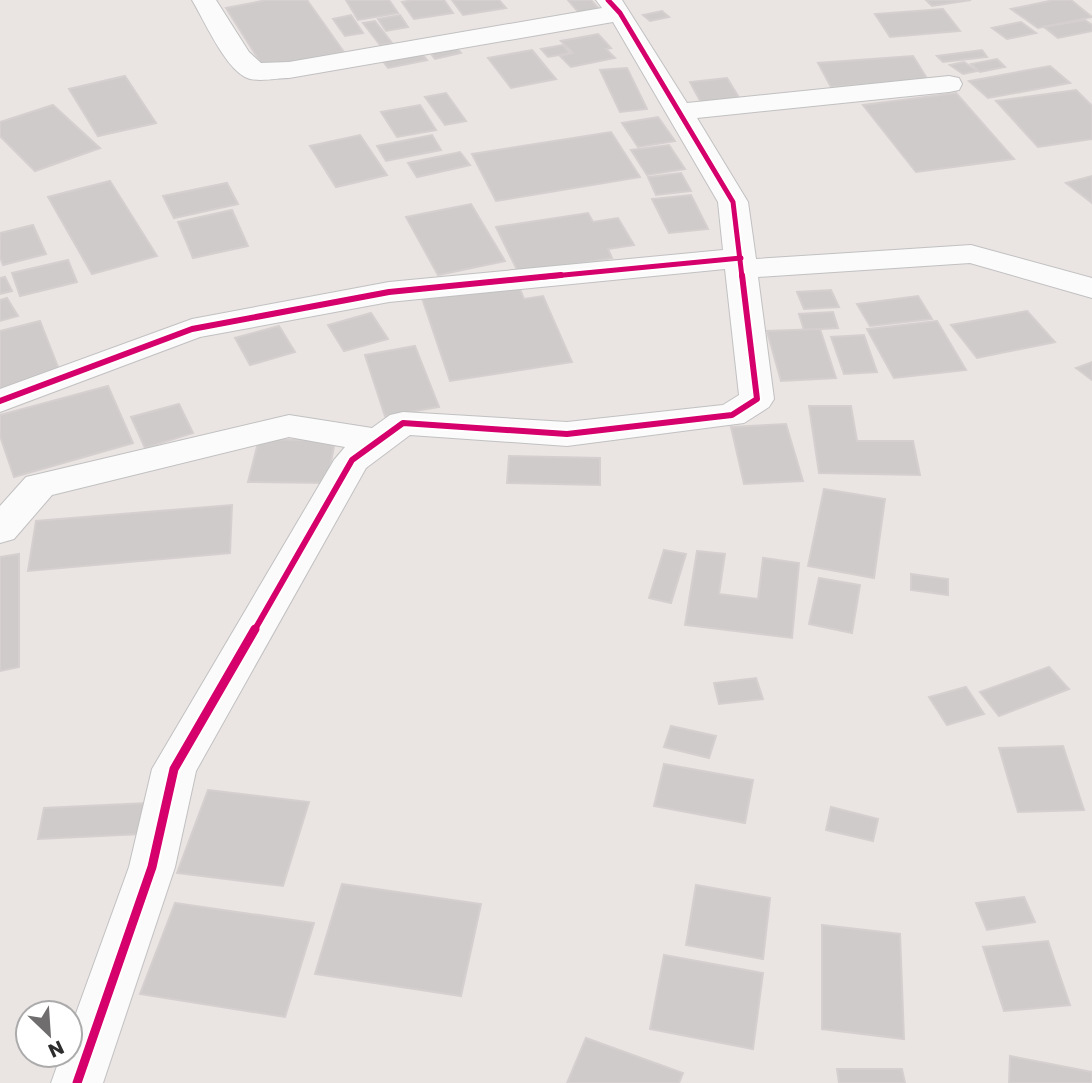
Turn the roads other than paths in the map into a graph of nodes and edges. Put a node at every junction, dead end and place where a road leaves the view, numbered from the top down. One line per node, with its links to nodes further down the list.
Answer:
1 (204, 0): 2 (street)
2 (614, 7): 4 (street)
3 (949, 84): 4 (street)
4 (678, 112): 5 (street)
5 (741, 264): 6 (street); 7 (street); 8 (street)
6 (1092, 288)
7 (0, 401)
8 (378, 441): 9 (street); 10 (street)
9 (0, 530)
10 (77, 1083)

